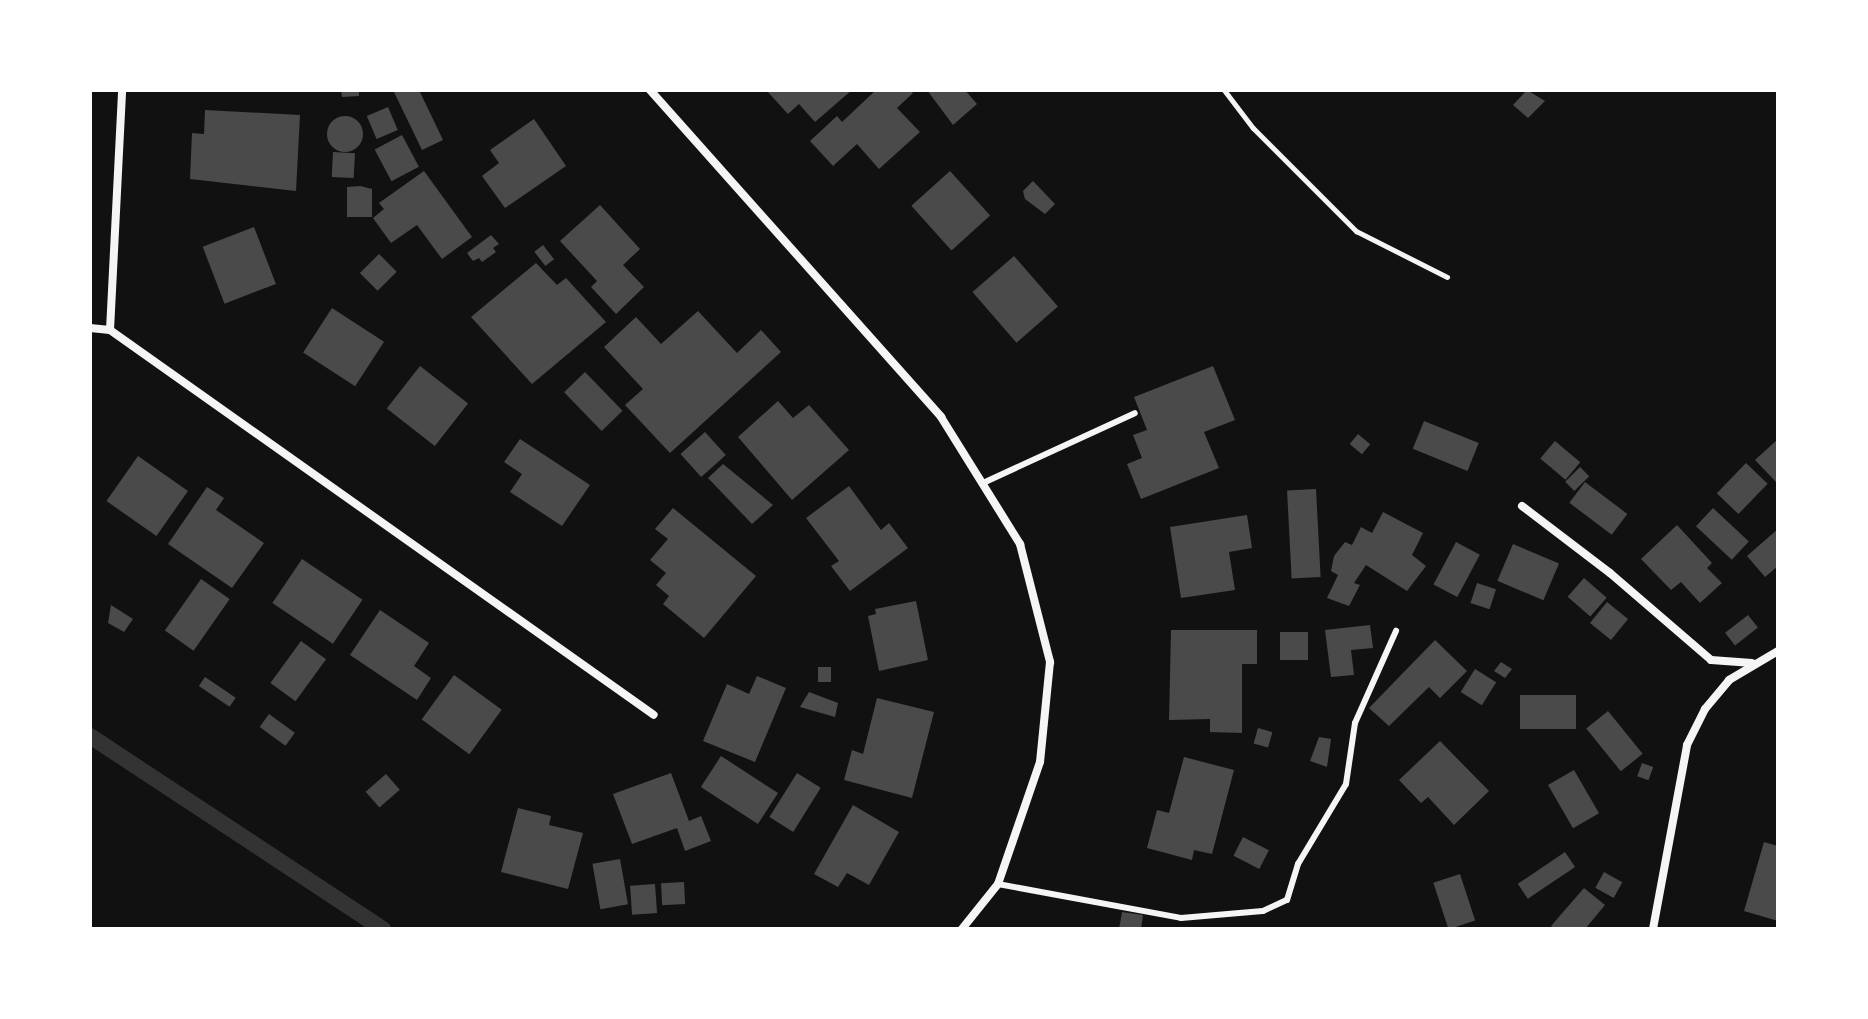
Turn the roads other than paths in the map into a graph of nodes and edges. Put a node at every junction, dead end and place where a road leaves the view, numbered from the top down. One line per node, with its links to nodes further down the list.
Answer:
1 (122, 90): 4 (street)
2 (650, 90): 6 (street)
3 (90, 328): 4 (street)
4 (110, 330): 11 (street)
5 (1135, 413): 6 (lane)
6 (983, 483): 12 (street)
7 (1522, 506): 10 (street)
8 (1396, 631): 12 (lane)
9 (1778, 651): 10 (street)
10 (1753, 663): 14 (street)
11 (654, 715)
12 (998, 884): 13 (street)
13 (962, 929)
14 (1653, 929)

